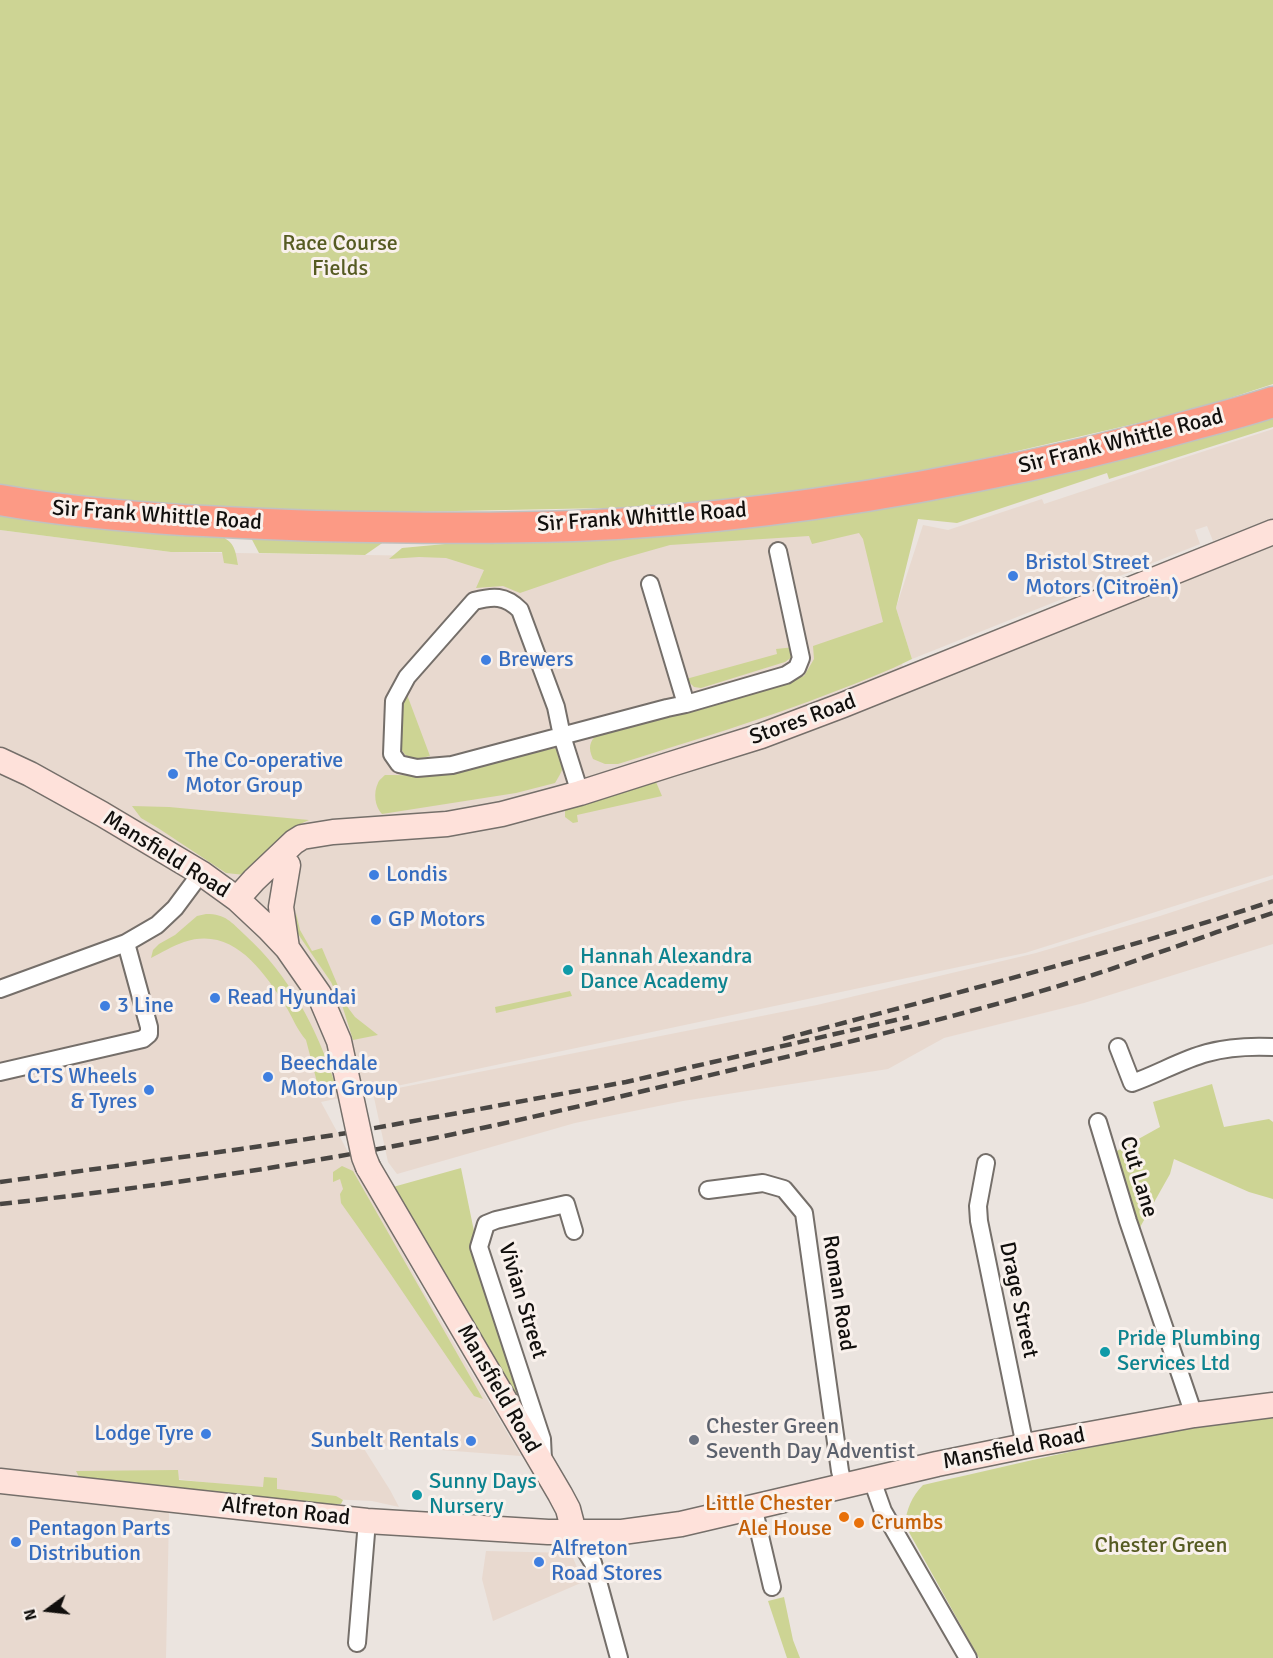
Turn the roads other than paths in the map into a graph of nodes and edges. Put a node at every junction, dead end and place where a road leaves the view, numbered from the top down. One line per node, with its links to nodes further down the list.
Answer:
1 (1273, 402): 2 (highway, Sir Frank Whittle Road)
2 (0, 500)
3 (1273, 532): 9 (street, Stores Road)
4 (778, 550): 6 (street)
5 (650, 584): 6 (street)
6 (686, 704): 7 (street)
7 (562, 736): 7 (street); 9 (street)
8 (0, 760): 12 (street, Mansfield Road)
9 (580, 793): 10 (street, Stores Road)
10 (312, 835): 11 (street); 13 (street, Stores Road)
11 (288, 865): 13 (street); 15 (street)
12 (201, 873): 13 (street, Mansfield Road); 14 (street)
13 (242, 904): 15 (street, Mansfield Road)
14 (126, 943): 16 (street); 19 (street)
15 (286, 948): 27 (street, Mansfield Road, bridge)
16 (0, 989)
17 (1118, 1047): 18 (street)
18 (1273, 1047)
19 (0, 1072)
20 (1098, 1122): 25 (street, Cut Lane)
21 (986, 1163): 26 (street, Drage Street)
22 (708, 1190): 30 (street, Roman Road)
23 (574, 1231): 27 (street, Vivian Street)
24 (1273, 1405): 25 (street, Mansfield Road)
25 (1194, 1415): 26 (street, Mansfield Road)
26 (1025, 1446): 28 (street, Mansfield Road)
27 (543, 1465): 33 (street, Mansfield Road)
28 (872, 1480): 30 (street, Mansfield Road); 37 (street)
29 (0, 1481): 32 (street, Alfreton Road)
30 (844, 1486): 31 (street, Mansfield Road)
31 (753, 1506): 33 (street, Mansfield Road); 34 (street)
32 (367, 1521): 33 (street, Alfreton Road); 35 (street)
33 (574, 1532): 36 (street)
34 (772, 1587)
35 (357, 1643)
36 (619, 1658)
37 (968, 1658)

